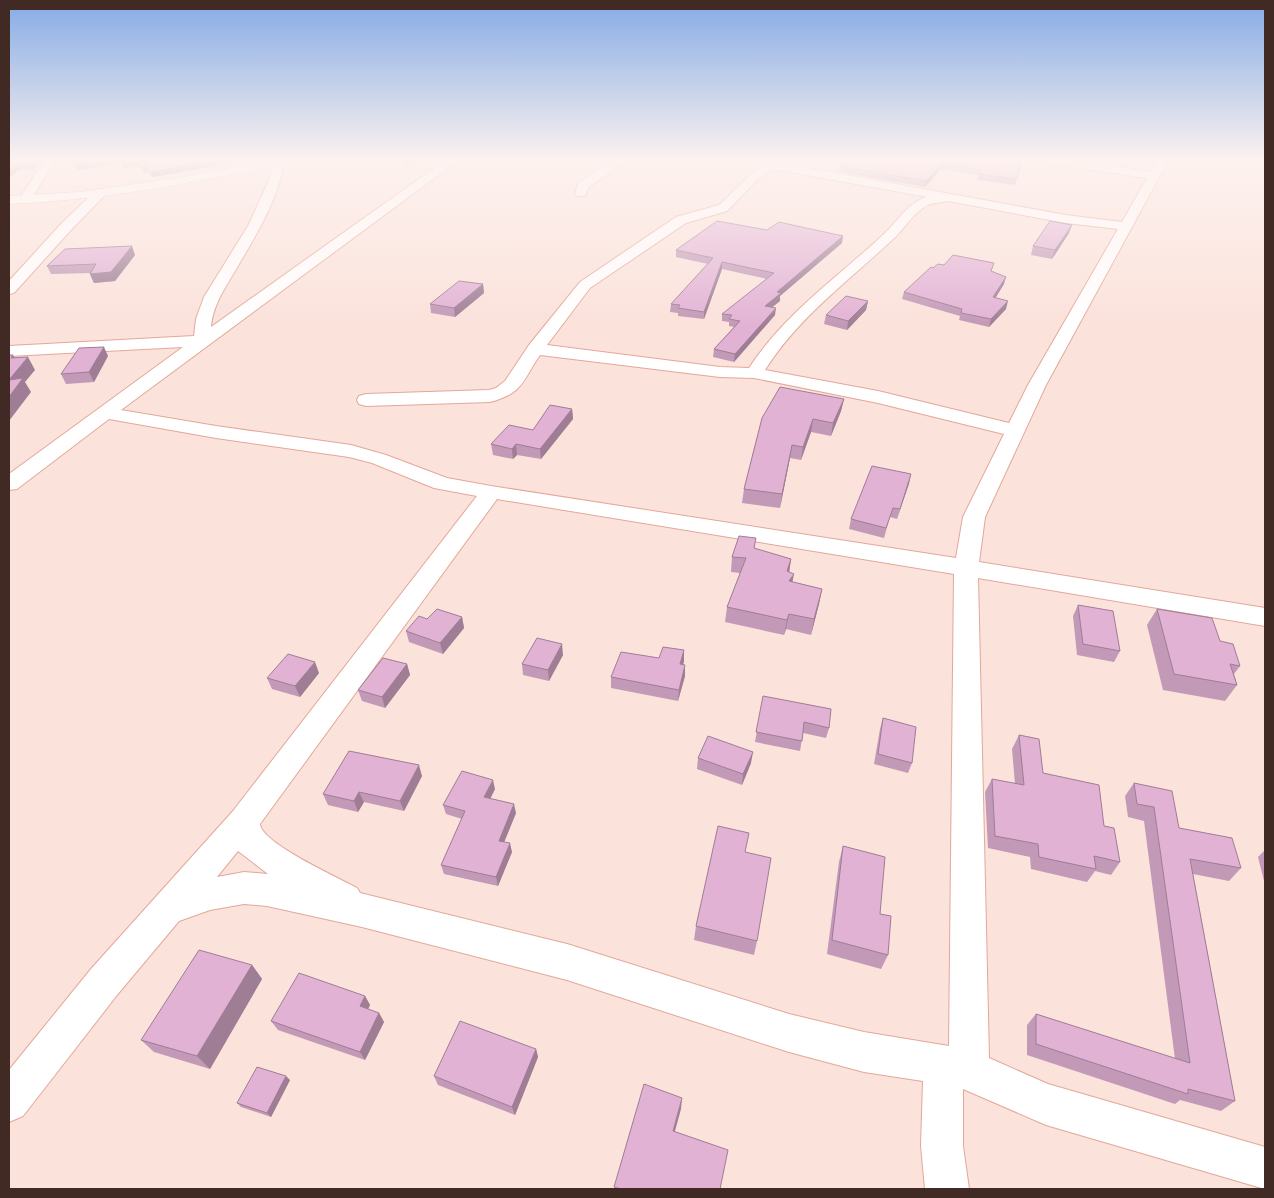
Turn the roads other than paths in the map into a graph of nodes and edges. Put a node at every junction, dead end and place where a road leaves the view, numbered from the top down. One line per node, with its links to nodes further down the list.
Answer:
1 (78, 215): 9 (street)
2 (260, 215): 10 (street)
3 (379, 215): 10 (street)
4 (699, 215): 11 (street)
5 (911, 215): 13 (street)
6 (1043, 215): 8 (street)
7 (1132, 215): 8 (street)
8 (1126, 226): 16 (street)
9 (9, 290)
10 (202, 341): 12 (street); 15 (street)
11 (535, 349): 13 (street); 14 (street)
12 (9, 352)
13 (754, 373): 16 (street)
14 (366, 400)
15 (105, 413): 17 (street); 18 (street)
16 (1016, 431): 19 (street)
17 (9, 484)
18 (491, 492): 19 (street); 21 (street)
19 (966, 567): 20 (street); 24 (street)
20 (1265, 617)
21 (244, 821): 22 (street); 23 (street)
22 (170, 908): 23 (street); 25 (street)
23 (362, 910): 24 (street)
24 (956, 1067): 26 (street); 27 (street)
25 (9, 1102)
26 (1265, 1168)
27 (947, 1189)

